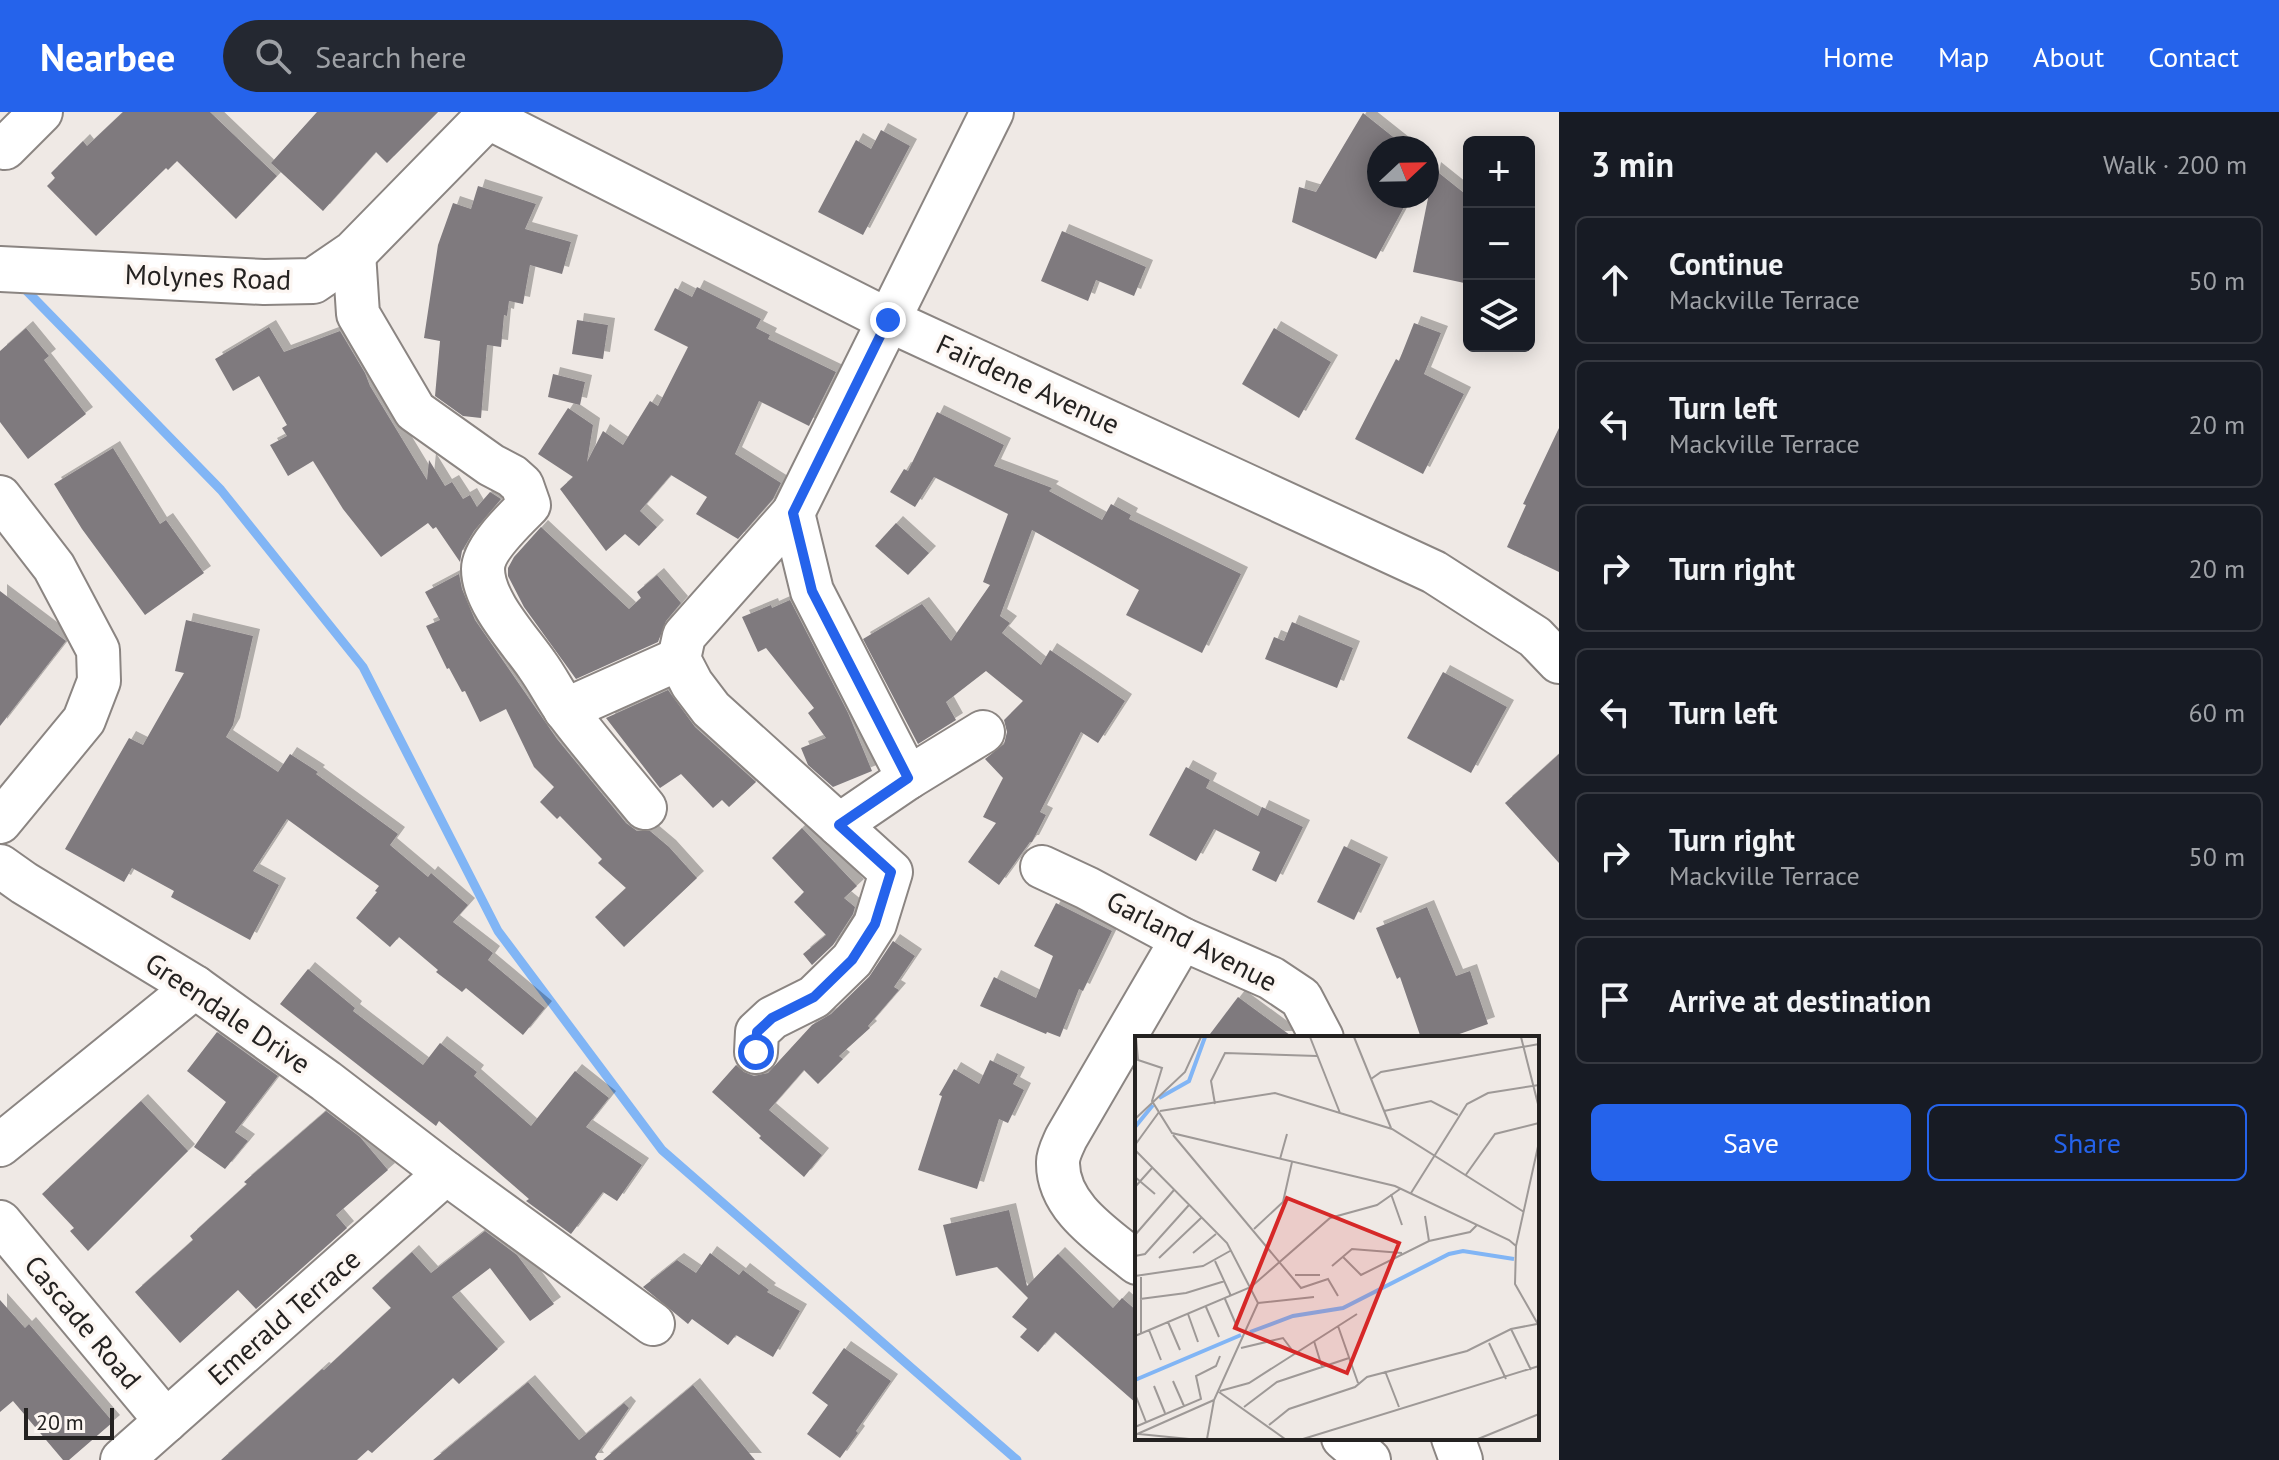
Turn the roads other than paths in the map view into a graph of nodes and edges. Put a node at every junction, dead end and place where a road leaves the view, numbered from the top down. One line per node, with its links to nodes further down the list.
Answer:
1 (41, 112): 4 (street)
2 (992, 112): 7 (street)
3 (487, 114): 5 (main road, Molynes Road); 7 (street, Fairdene Avenue)
4 (5, 148)
5 (354, 253): 6 (main road, Molynes Road); 12 (street)
6 (0, 269)
7 (888, 320): 9 (street); 11 (street, Fairdene Avenue)
8 (0, 497): 16 (street)
9 (793, 513): 10 (street); 14 (street)
10 (679, 659): 12 (street); 17 (street)
11 (1559, 662)
12 (565, 710): 15 (street)
13 (983, 732): 14 (street)
14 (908, 778): 17 (street)
15 (645, 808)
16 (0, 822)
17 (839, 825): 23 (street)
18 (0, 866): 21 (street, Greendale Drive)
19 (1042, 867): 20 (street, Garland Avenue)
20 (1182, 939): 22 (street, Garland Avenue); 27 (street)
21 (195, 987): 24 (street); 25 (street, Greendale Drive)
22 (1321, 1036)
23 (756, 1052)
24 (0, 1145)
25 (446, 1173): 28 (street, Greendale Drive); 29 (street, Emerald Terrace)
26 (0, 1222): 29 (street, Cascade Road)
27 (1135, 1261)
28 (653, 1324)
29 (166, 1421): 32 (street, Emerald Terrace)
30 (1345, 1440): 33 (street)
31 (1454, 1440): 34 (street)
32 (122, 1460)
33 (1369, 1460)
34 (1461, 1460)

